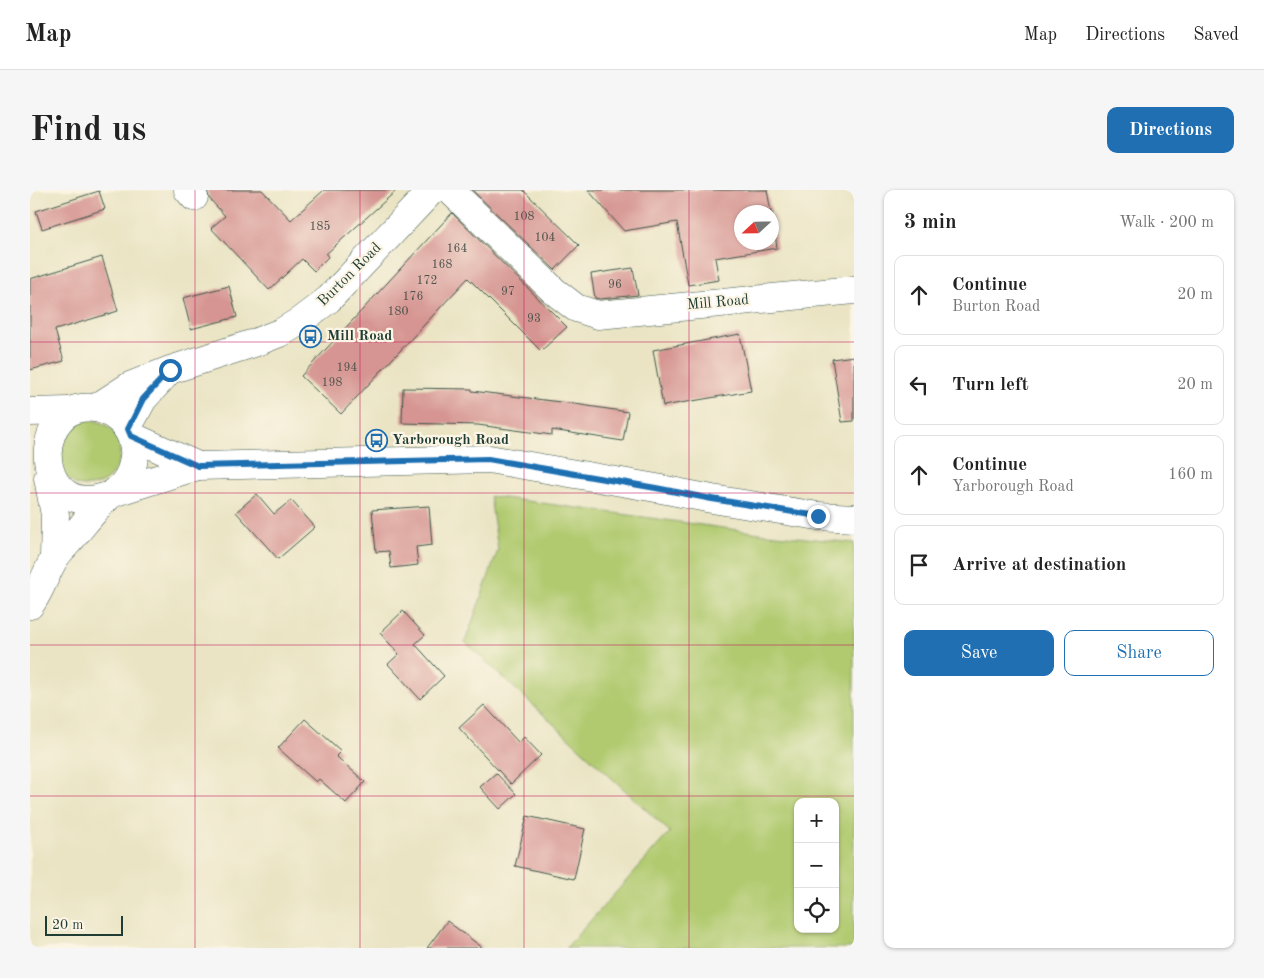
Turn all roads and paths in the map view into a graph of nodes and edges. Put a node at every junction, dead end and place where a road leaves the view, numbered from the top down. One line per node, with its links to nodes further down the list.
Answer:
1 (432, 190): 4 (main road, Burton Road)
2 (450, 190): 3 (main road, Mill Road)
3 (854, 290)
4 (170, 370): 5 (main road, Burton Road); 8 (main road, Burton Road)
5 (96, 408): 6 (main road); 8 (main road)
6 (69, 411): 7 (main road); 10 (main road)
7 (30, 412)
8 (129, 433): 9 (main road); 11 (main road)
9 (198, 466): 11 (main road); 12 (main road)
10 (40, 467): 11 (main road); 13 (main road)
11 (112, 494): 13 (main road)
12 (854, 518)
13 (54, 559): 14 (main road)
14 (30, 605)

